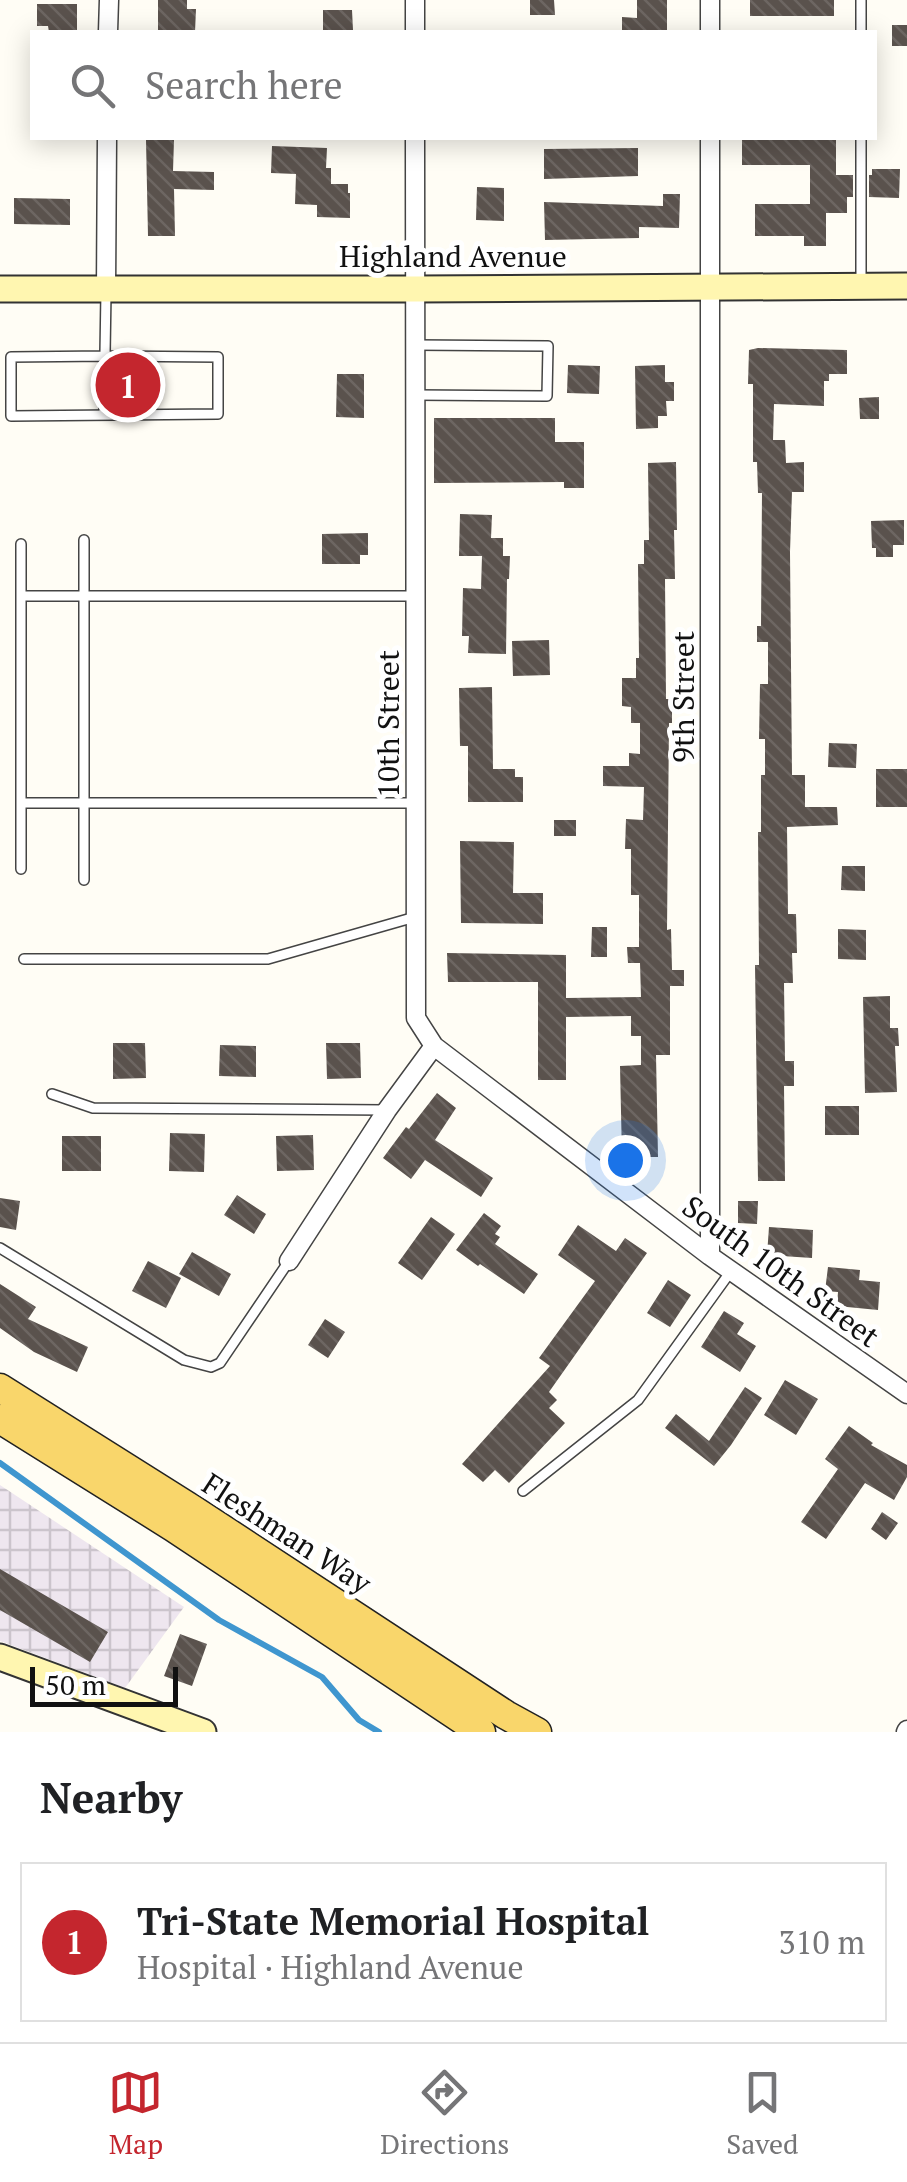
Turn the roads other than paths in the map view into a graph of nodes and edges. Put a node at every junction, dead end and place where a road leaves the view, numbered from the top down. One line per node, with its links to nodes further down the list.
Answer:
1 (109, 0): 5 (street)
2 (414, 0): 6 (street)
3 (710, 0): 7 (street)
4 (860, 0): 8 (lane)
5 (108, 30)
6 (415, 30)
7 (710, 30)
8 (860, 30)
9 (108, 140): 17 (street)
10 (415, 140): 18 (street, 10th Street)
11 (710, 140): 16 (street, 9th Street)
12 (861, 140): 13 (lane)
13 (861, 286): 14 (main road, Highland Avenue); 16 (main road, Highland Avenue)
14 (907, 286)
15 (0, 288): 17 (main road, Highland Avenue)
16 (710, 288): 18 (main road, Highland Avenue); 39 (street, 9th Street)
17 (106, 289): 18 (main road, Highland Avenue); 20 (lane)
18 (416, 290): 19 (street, 10th Street)
19 (416, 346): 21 (street, 10th Street); 21 (lane)
20 (106, 356): 22 (lane); 22 (lane); 22 (lane)
21 (416, 395): 27 (street, 10th Street)
22 (104, 416)
23 (84, 540): 26 (lane)
24 (21, 544): 25 (lane)
25 (21, 596): 26 (lane); 28 (lane)
26 (84, 596): 27 (lane); 29 (lane)
27 (416, 596): 30 (street, 10th Street)
28 (21, 803): 29 (lane); 31 (lane)
29 (84, 803): 30 (lane); 32 (lane)
30 (414, 803): 33 (street, 10th Street)
31 (21, 869)
32 (84, 880)
33 (416, 916): 34 (lane); 35 (street, 10th Street)
34 (24, 959)
35 (434, 1046): 37 (street); 39 (street, South 10th Street)
36 (52, 1094): 37 (lane)
37 (388, 1110): 40 (street)
38 (0, 1248): 40 (lane)
39 (710, 1256): 41 (street, South 10th Street)
40 (289, 1260)
41 (732, 1271): 43 (street, South 10th Street); 45 (lane)
42 (0, 1388): 49 (main road, Fleshman Way)
43 (907, 1394)
44 (0, 1419): 48 (main road, Fleshman Way)
45 (524, 1491)
46 (0, 1657): 47 (main road)
47 (203, 1732)
48 (480, 1732)
49 (537, 1732)

